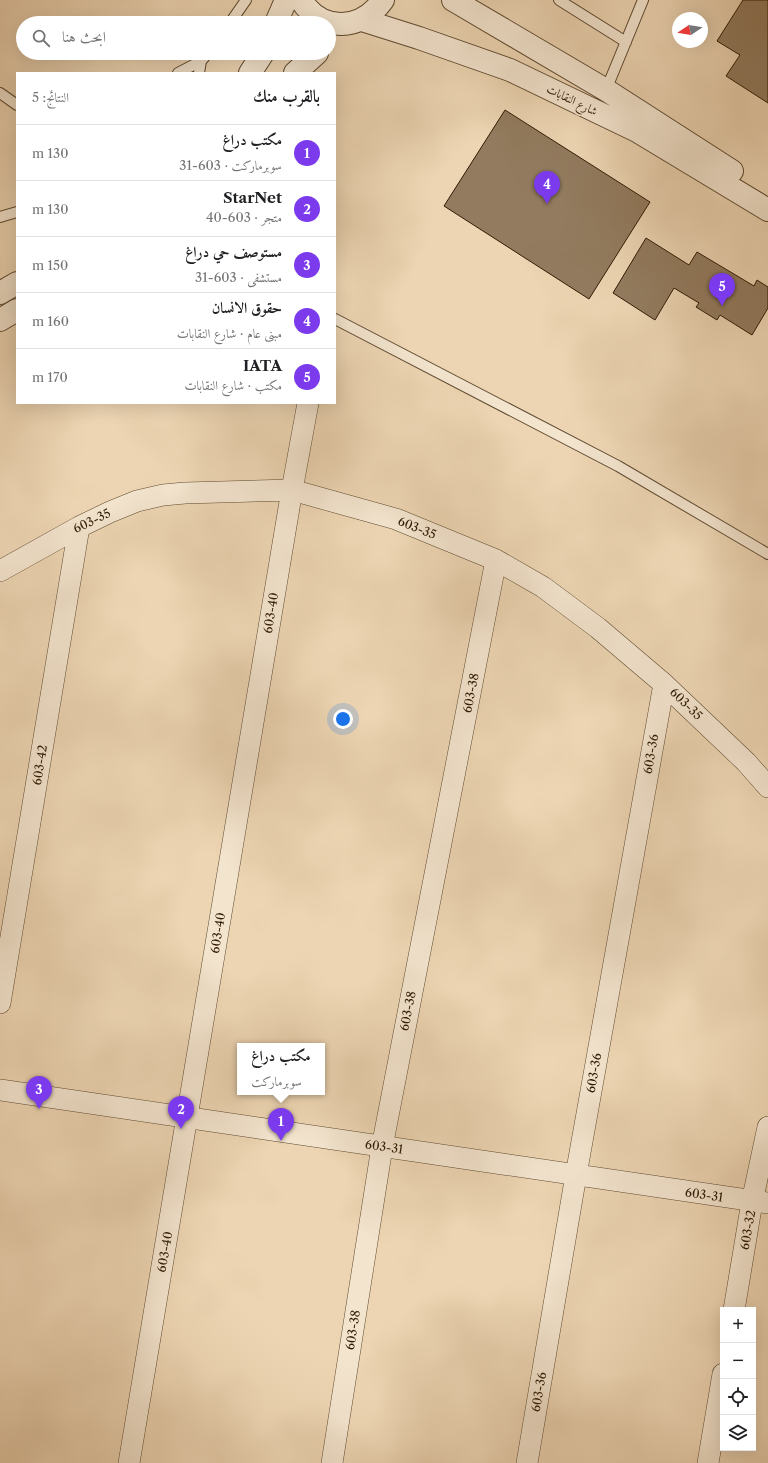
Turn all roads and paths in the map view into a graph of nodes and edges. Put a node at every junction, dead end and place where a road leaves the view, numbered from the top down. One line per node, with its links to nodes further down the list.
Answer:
1 (246, 0): 9 (lane)
2 (286, 0): 10 (street)
3 (301, 0): 11 (street, شارع النقابات)
4 (383, 0): 12 (street)
5 (453, 0): 24 (street, شارع النقابات)
6 (559, 0): 8 (lane)
7 (643, 0): 15 (lane)
8 (571, 3): 15 (lane)
9 (235, 16)
10 (279, 16)
11 (315, 16)
12 (355, 22): 13 (street, شارع النقابات); 14 (street); 28 (street, شارع النقابات)
13 (336, 23)
14 (336, 36)
15 (626, 42): 24 (lane)
16 (200, 60): 20 (lane)
17 (204, 60): 21 (lane)
18 (258, 60): 22 (street)
19 (309, 60): 23 (street)
20 (180, 72)
21 (199, 72)
22 (251, 72)
23 (296, 72)
24 (606, 90): 27 (street, شارع النقابات)
25 (0, 93): 26 (lane)
26 (16, 104)
27 (768, 195)
28 (768, 210)
29 (16, 212): 30 (lane)
30 (0, 217)
31 (16, 284): 32 (street)
32 (0, 293)
33 (16, 311): 34 (street)
34 (0, 320)
35 (336, 320): 39 (lane)
36 (308, 404): 37 (street, 603-40)
37 (292, 490): 38 (street, 603-35); 40 (street, 603-35); 46 (street, 603-40)
38 (79, 527): 41 (street, 603-35); 44 (street, 603-42)
39 (768, 554)
40 (496, 560): 42 (street, 603-35); 48 (street, 603-38)
41 (0, 571)
42 (664, 684): 43 (street, 603-35); 49 (street, 603-36)
43 (768, 787)
44 (0, 1003)
45 (0, 1090): 46 (street, 603-31)
46 (188, 1118): 48 (street, 603-31); 53 (street, 603-40)
47 (768, 1127): 50 (street, 603-32)
48 (382, 1147): 49 (street, 603-31); 54 (street, 603-38)
49 (576, 1175): 50 (street, 603-31); 55 (street, 603-36)
50 (760, 1202): 51 (street, 603-32)
51 (735, 1307)
52 (722, 1379): 56 (street)
53 (129, 1463)
54 (332, 1463)
55 (527, 1463)
56 (708, 1463)

